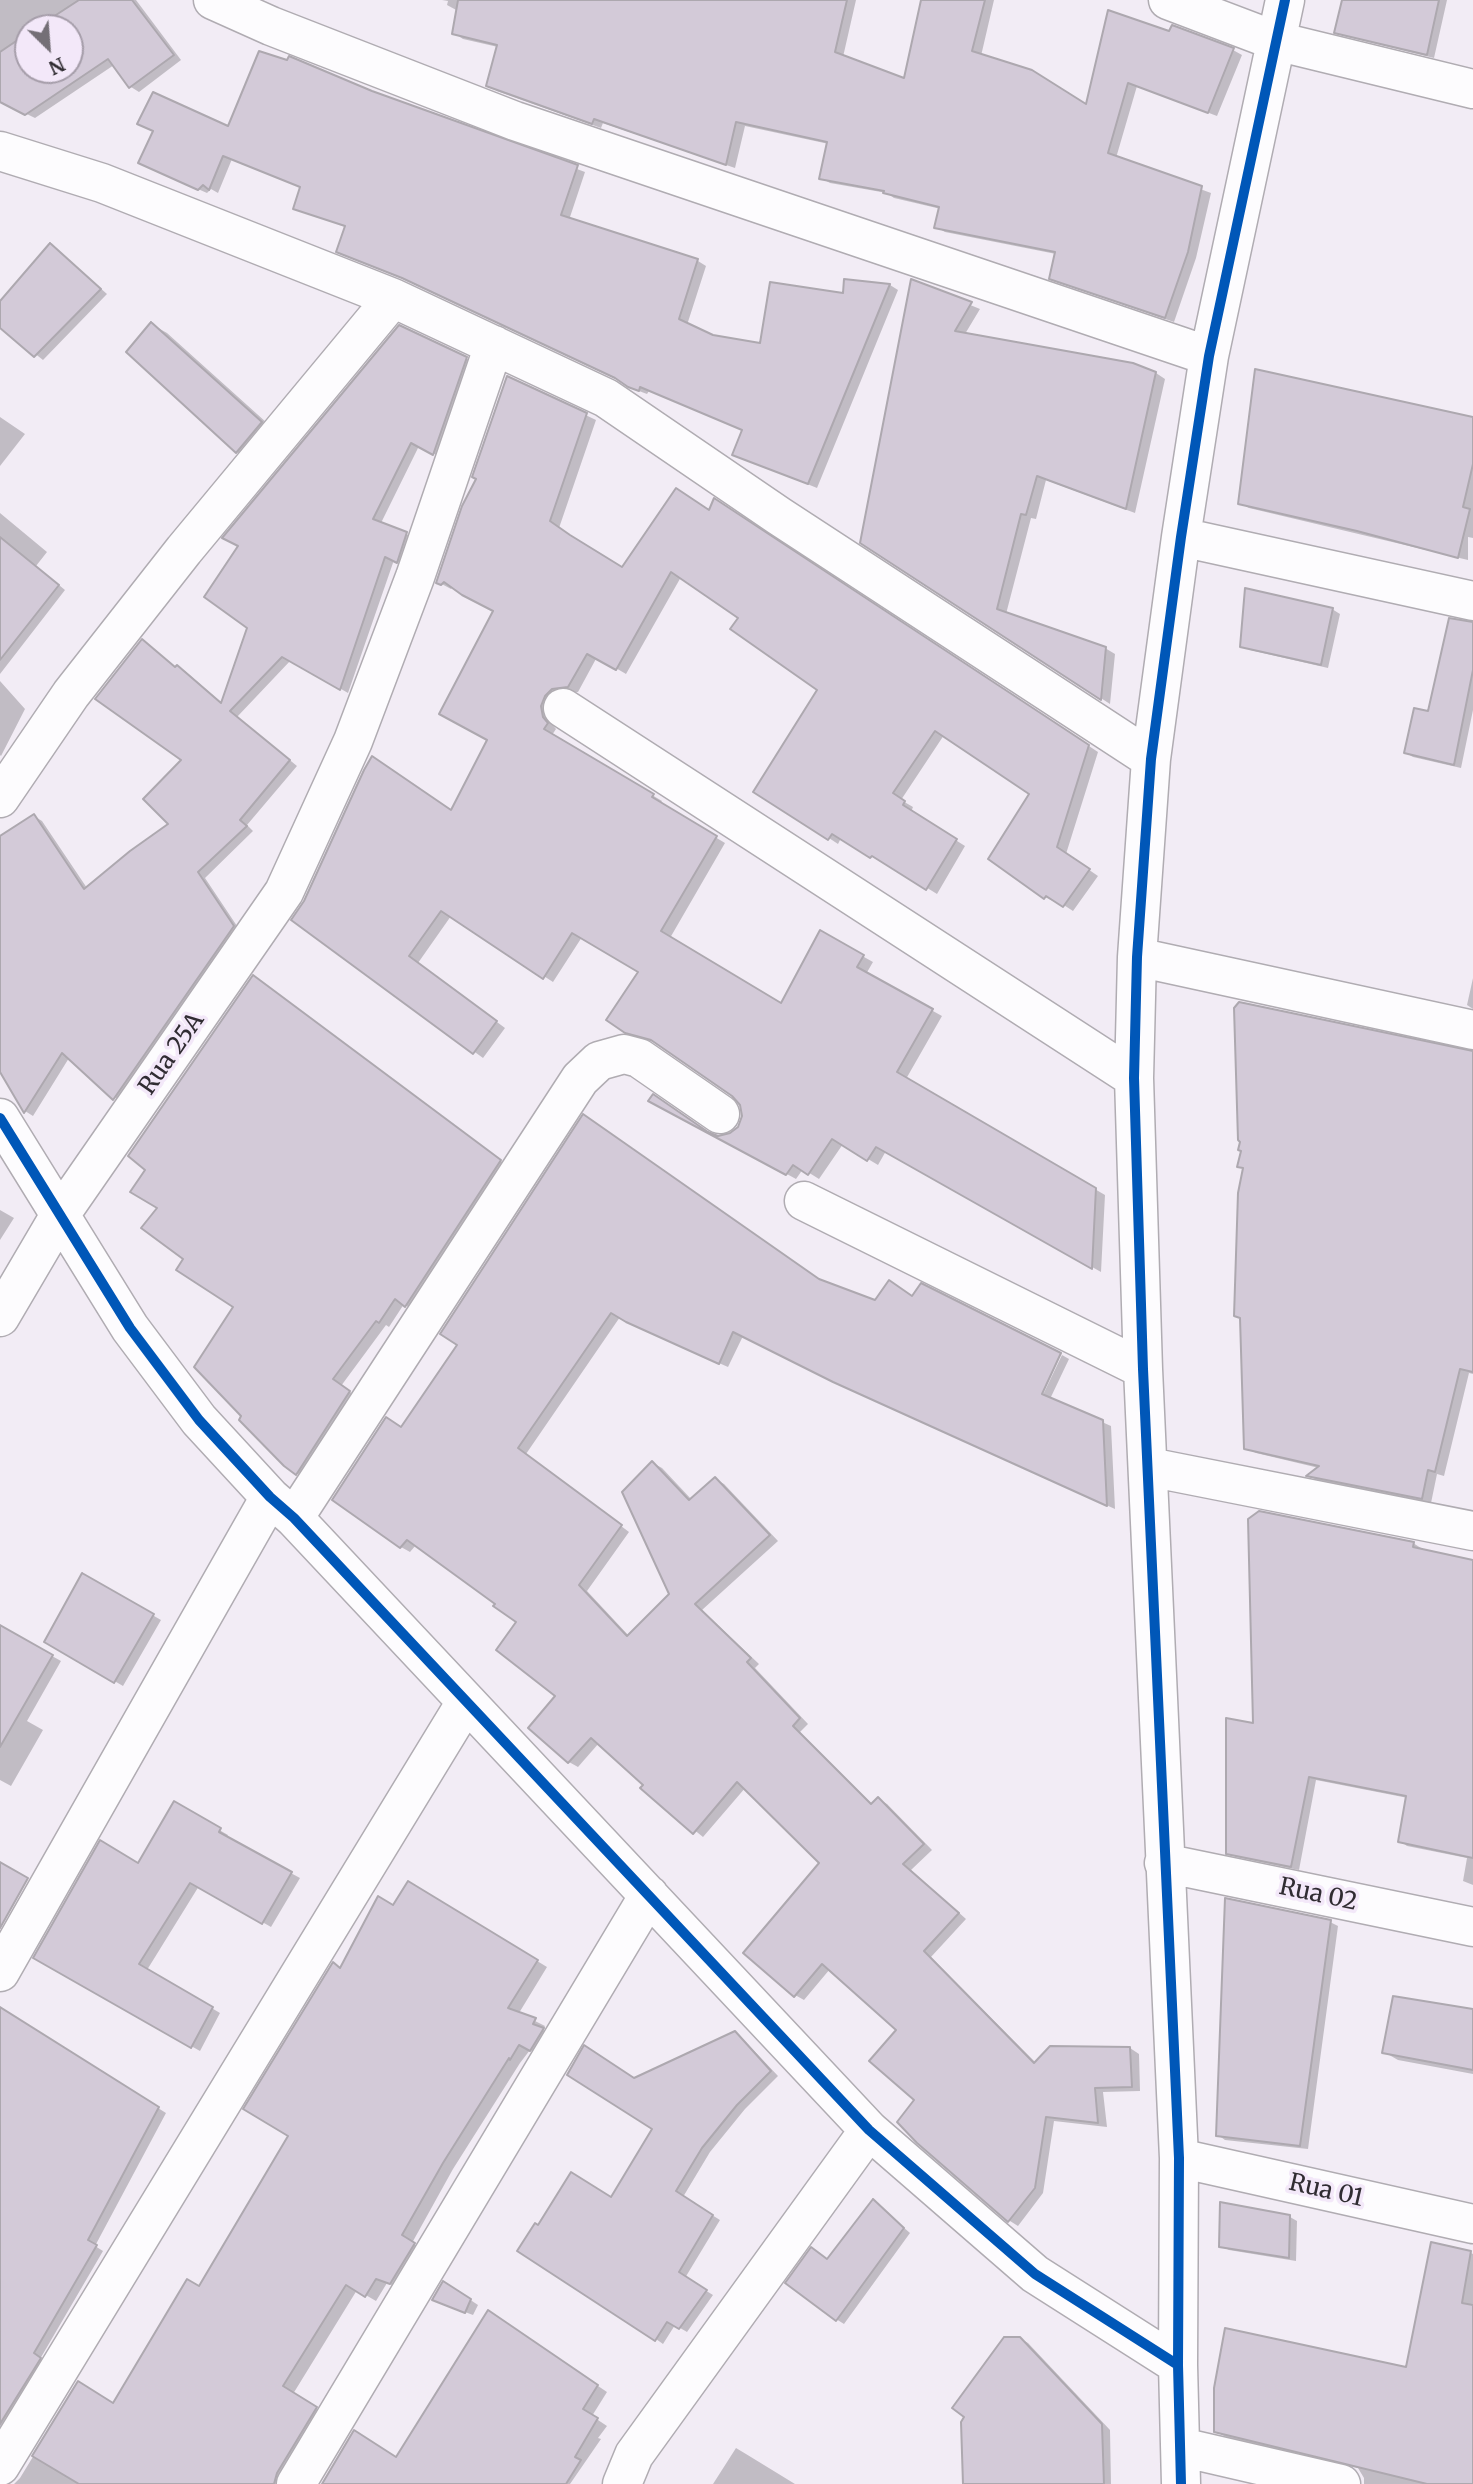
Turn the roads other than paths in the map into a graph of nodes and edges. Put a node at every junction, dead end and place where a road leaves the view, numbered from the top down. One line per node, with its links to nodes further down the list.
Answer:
1 (213, 0): 9 (street)
2 (1168, 0): 4 (street)
3 (1285, 0): 4 (street)
4 (1276, 41): 5 (street); 9 (street)
5 (1473, 89)
6 (0, 151): 7 (street)
7 (393, 298): 8 (street); 14 (street)
8 (494, 345): 13 (street); 21 (street, Rua 25A)
9 (1209, 356): 10 (street)
10 (1181, 537): 11 (street); 13 (street)
11 (1473, 601)
12 (563, 709): 17 (street)
13 (1151, 759): 15 (street)
14 (0, 798)
15 (1137, 957): 16 (street); 17 (street)
16 (1473, 1030)
17 (1134, 1078): 23 (street)
18 (720, 1114): 25 (street)
19 (0, 1118): 21 (street)
20 (804, 1201): 23 (street)
21 (60, 1215): 22 (street, Rua 25A); 25 (street)
22 (0, 1317)
23 (1143, 1369): 24 (street)
24 (1149, 1467): 26 (street); 28 (street)
25 (282, 1508): 27 (street); 31 (street)
26 (1473, 1531)
27 (466, 1702): 29 (street); 37 (street)
28 (1164, 1863): 30 (street, Rua 02); 33 (street)
29 (649, 1895): 32 (street); 38 (street)
30 (1473, 1927)
31 (0, 1972)
32 (869, 2130): 35 (street); 39 (street)
33 (1179, 2158): 34 (street, Rua 01); 35 (street)
34 (1473, 2224)
35 (1178, 2365): 36 (street)
36 (1181, 2447): 40 (street); 41 (street)
37 (0, 2466)
38 (296, 2484)
39 (622, 2484)
40 (1181, 2484)
41 (1341, 2484)

